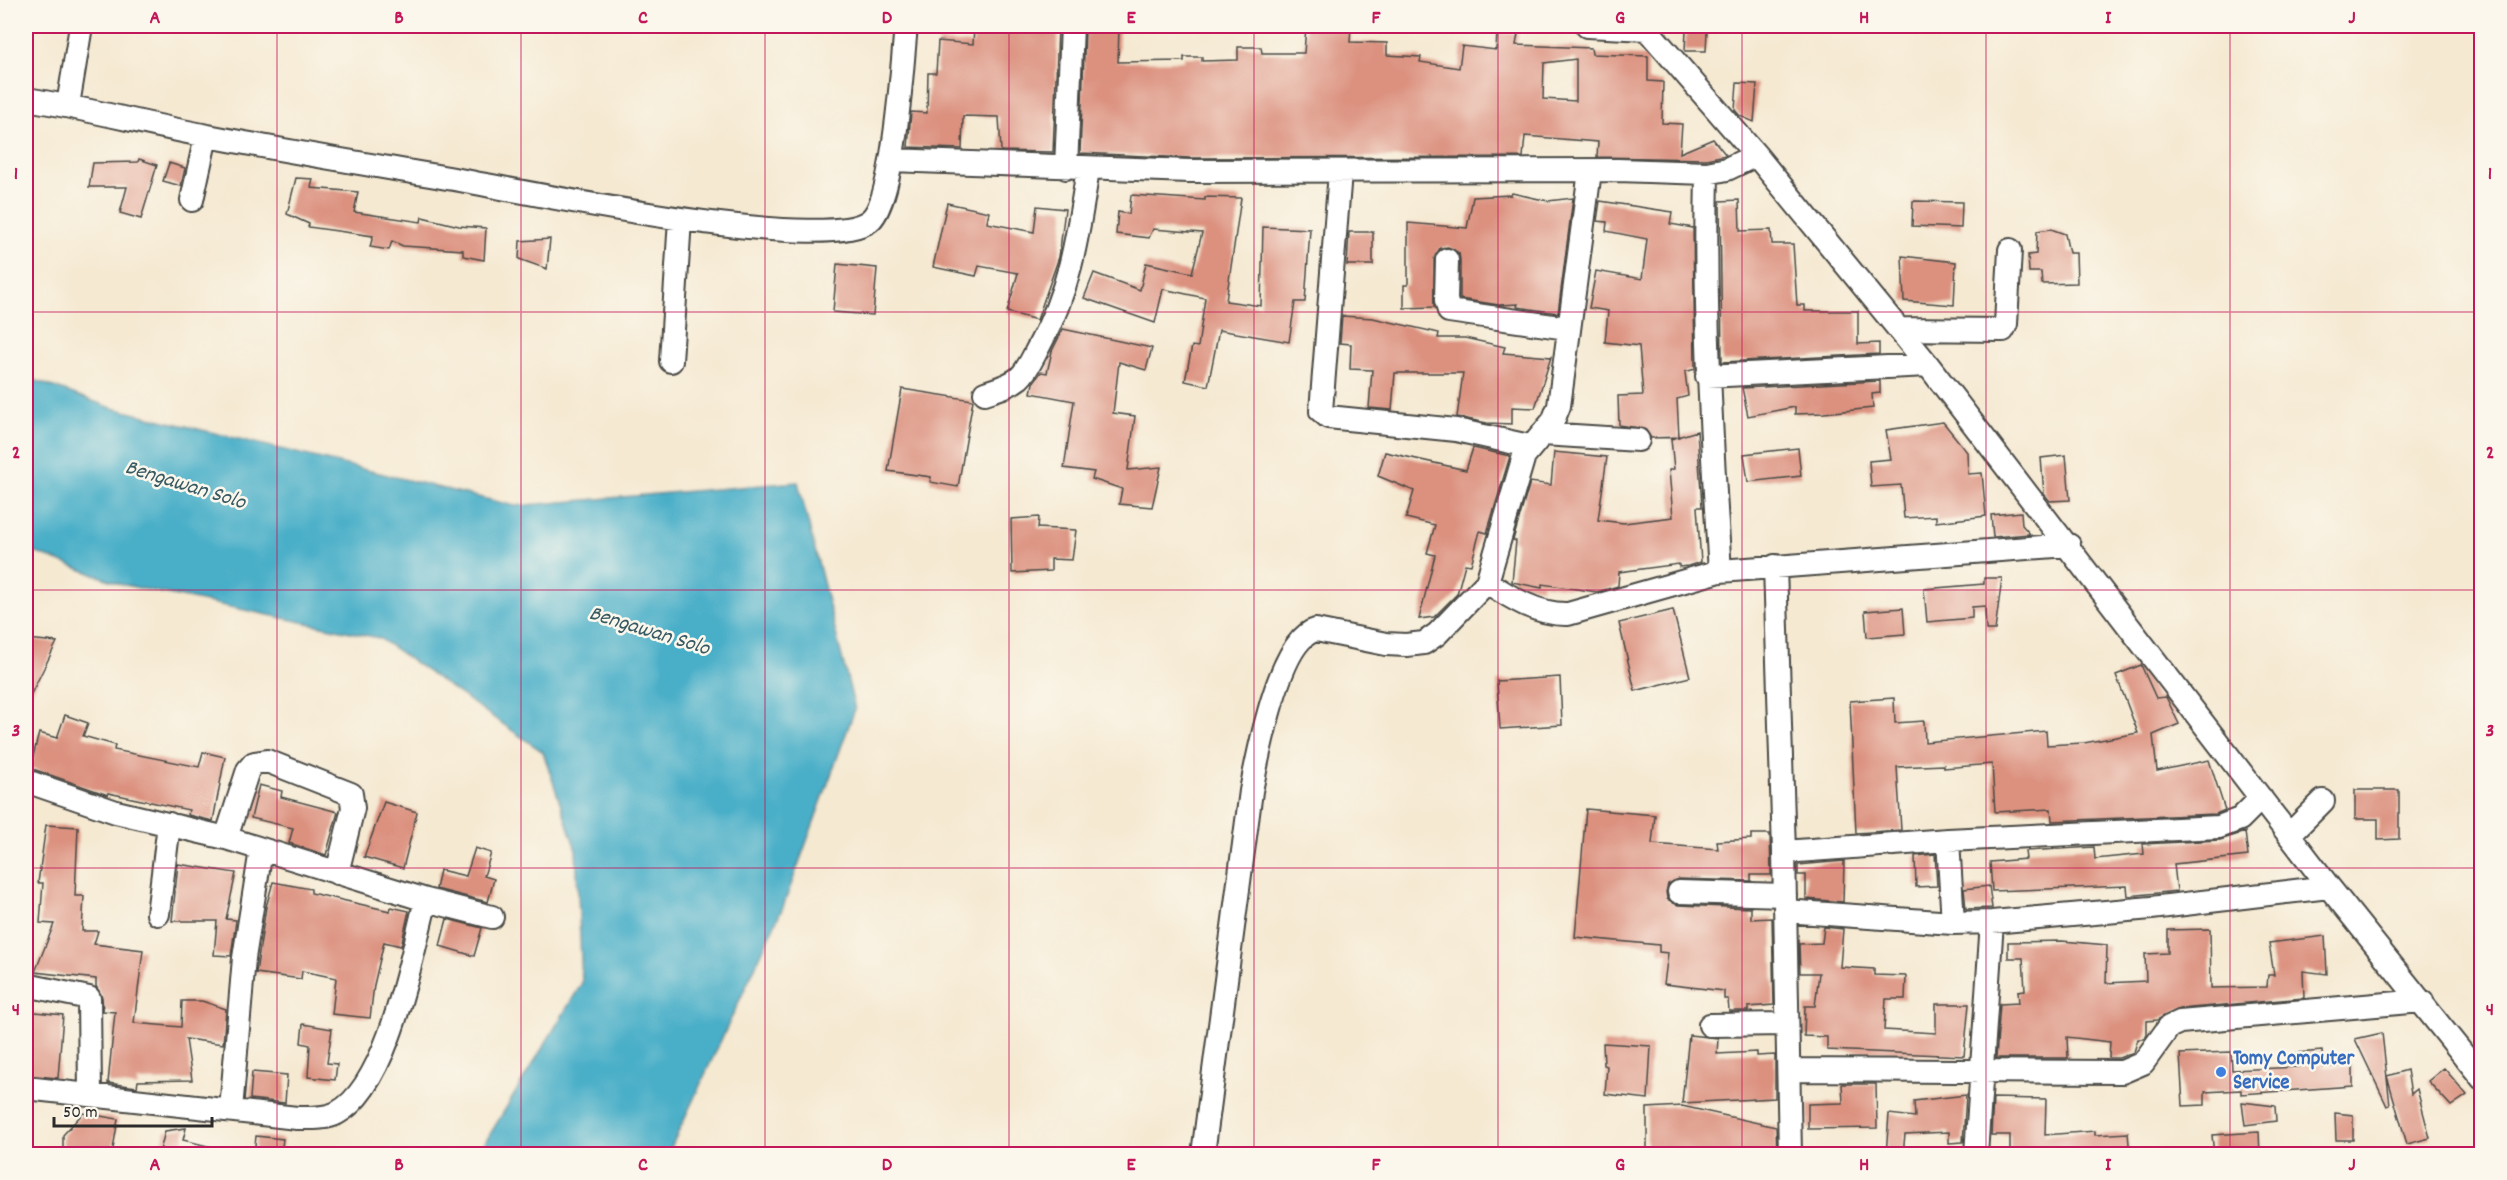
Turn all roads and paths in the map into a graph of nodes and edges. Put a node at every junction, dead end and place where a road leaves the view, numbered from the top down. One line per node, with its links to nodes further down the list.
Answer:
1 (81, 26): 7 (street)
2 (906, 26): 10 (street)
3 (1072, 26): 11 (street)
4 (1587, 26): 5 (street)
5 (1646, 27): 9 (street)
6 (26, 99): 7 (street)
7 (68, 105): 8 (street)
8 (206, 136): 15 (street); 16 (street)
9 (1756, 155): 14 (street); 20 (street)
10 (891, 160): 11 (street); 16 (street)
11 (1077, 168): 13 (street); 24 (street)
12 (1590, 171): 13 (street); 14 (street); 19 (street)
13 (1340, 172): 25 (street)
14 (1707, 173): 23 (street)
15 (192, 200)
16 (680, 219): 21 (street)
17 (2010, 250): 20 (street)
18 (1447, 260): 19 (street)
19 (1567, 328): 25 (street)
20 (1899, 329): 22 (street)
21 (671, 361)
22 (1928, 365): 23 (street); 27 (street)
23 (1707, 376): 29 (street)
24 (985, 393)
25 (1536, 440): 26 (street); 30 (street)
26 (1638, 440)
27 (2069, 545): 28 (street); 32 (street)
28 (1775, 566): 29 (street); 39 (street)
29 (1720, 571): 30 (street)
30 (1486, 582): 59 (street)
31 (26, 787): 34 (street)
32 (2261, 798): 35 (street); 37 (street)
33 (2323, 801): 35 (street)
34 (169, 824): 36 (street); 45 (street)
35 (2289, 835): 41 (street)
36 (226, 838): 38 (street); 40 (street)
37 (1947, 840): 39 (street); 48 (street)
38 (261, 850): 40 (street); 58 (street)
39 (1784, 852): 44 (street)
40 (337, 873): 43 (street)
41 (2329, 887): 47 (street); 50 (street)
42 (1679, 892): 44 (street)
43 (426, 900): 46 (street); 58 (street)
44 (1785, 903): 48 (street); 51 (street)
45 (158, 914)
46 (492, 917)
47 (1992, 922): 48 (street); 54 (street)
48 (1953, 923)
49 (26, 985): 57 (street)
50 (2422, 1001): 54 (street); 55 (street)
51 (1787, 1024): 52 (street); 53 (street)
52 (1710, 1025)
53 (1790, 1070): 54 (street); 60 (street)
54 (1981, 1072): 61 (street)
55 (2481, 1078)
56 (26, 1088): 57 (street)
57 (90, 1094): 58 (street)
58 (231, 1110)
59 (1203, 1155)
60 (1790, 1155)
61 (1976, 1155)

